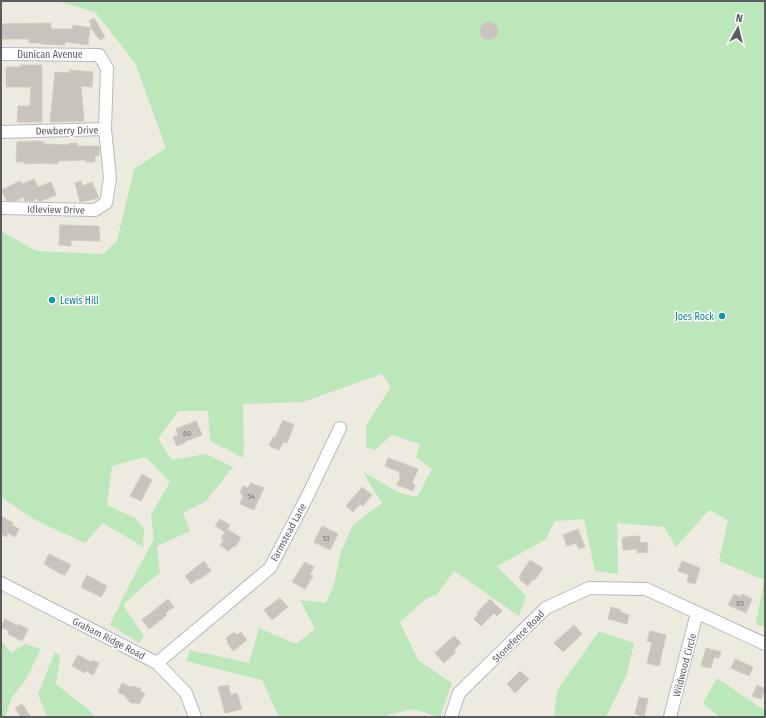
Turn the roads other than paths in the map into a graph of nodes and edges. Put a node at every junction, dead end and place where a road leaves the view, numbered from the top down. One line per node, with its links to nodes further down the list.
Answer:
1 (1, 54): 2 (street, Dunican Avenue)
2 (99, 55): 3 (street, Dewberry Drive)
3 (105, 129): 4 (street, Dewberry Drive); 5 (street, Idleview Drive)
4 (1, 132)
5 (1, 208)
6 (340, 428): 10 (street, Farmstead Lane)
7 (1, 583): 10 (street, Graham Ridge Road)
8 (697, 613): 9 (street, Stonefence Road); 12 (street, Stonefence Road); 13 (street, Wildwood Circle)
9 (765, 644)
10 (157, 663): 11 (street, Graham Ridge Road)
11 (194, 717)
12 (451, 717)
13 (670, 717)

